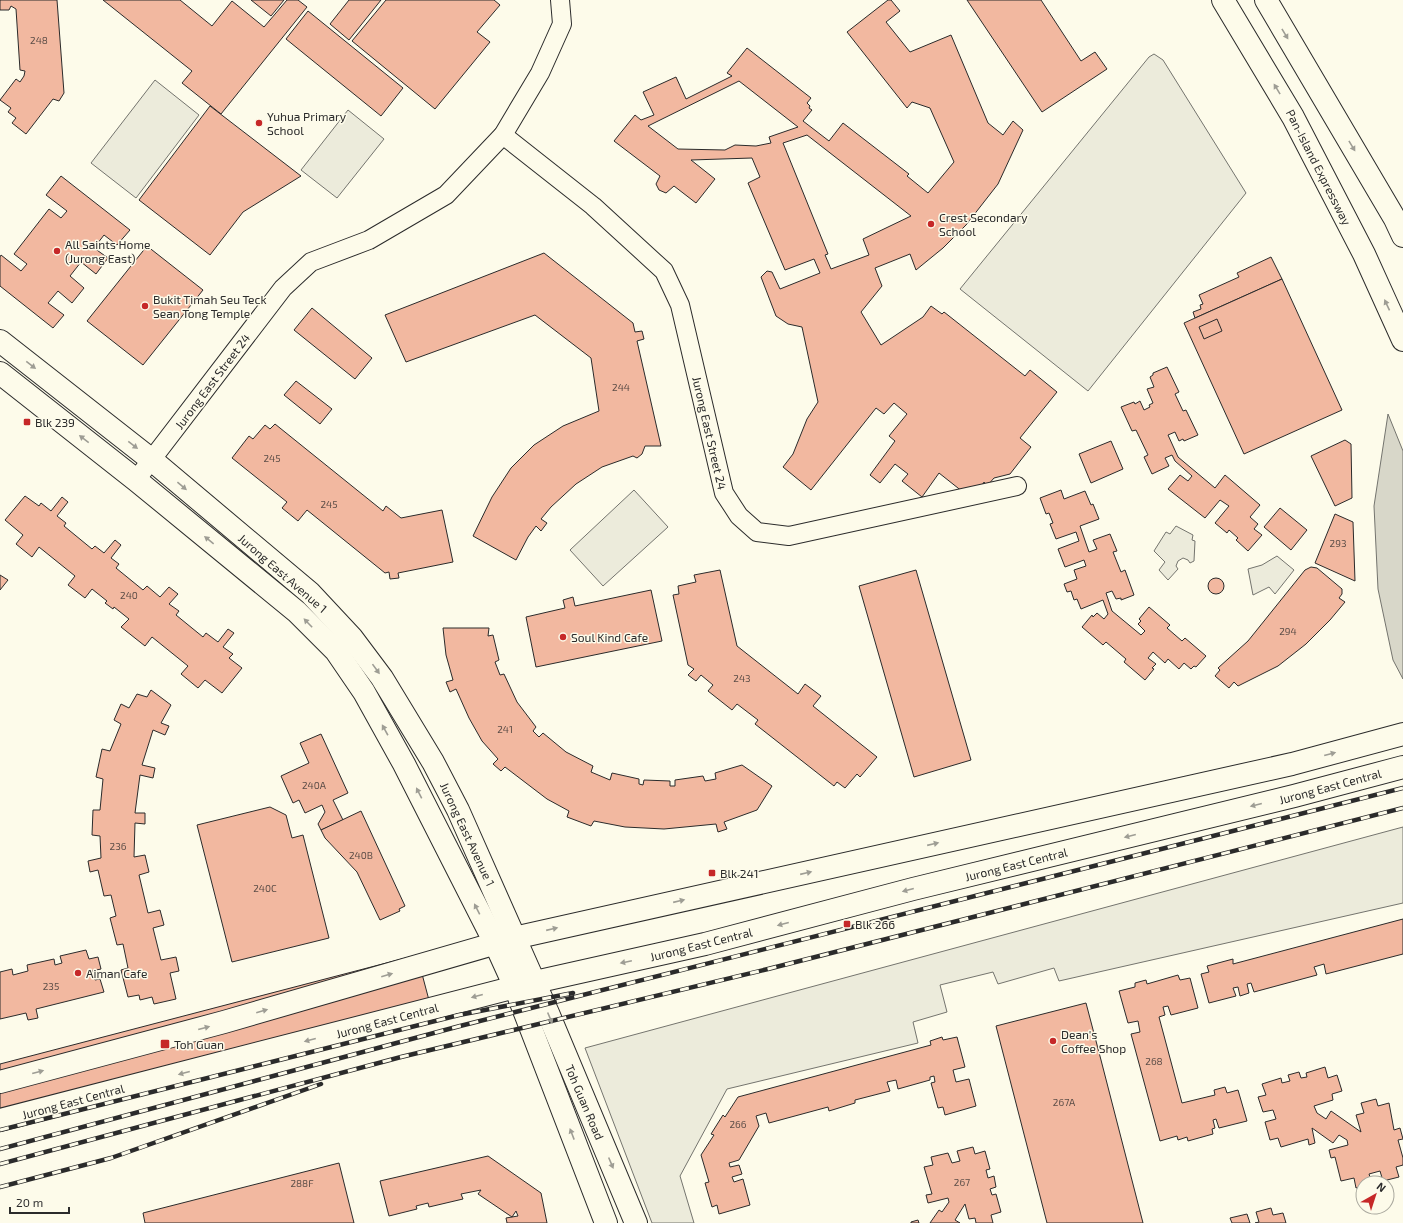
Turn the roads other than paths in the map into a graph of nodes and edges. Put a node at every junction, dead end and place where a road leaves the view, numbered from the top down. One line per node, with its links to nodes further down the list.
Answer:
1 (560, 0): 4 (street, Jurong East Street 24)
2 (1223, 0): 6 (main road, Pan-Island Expressway, one-way to 2)
3 (1266, 0): 5 (main road, one-way to 5)
4 (503, 135): 9 (street, Jurong East Street 24); 11 (street, Jurong East Street 24)
5 (1400, 227)
6 (1403, 340)
7 (0, 342): 9 (main road, Jurong East Avenue 1, one-way to 9)
8 (0, 373): 10 (main road, Jurong East Avenue 1, one-way to 8)
9 (153, 460): 10 (street, Jurong East Street 24); 14 (main road, Jurong East Avenue 1, one-way to 14)
10 (136, 480): 14 (main road, Jurong East Avenue 1, one-way to 10)
11 (1017, 486)
12 (1403, 734): 14 (main road, one-way to 12)
13 (1403, 767): 15 (main road, Jurong East Central, one-way to 15)
14 (504, 941): 15 (main road, Jurong East Avenue 1); 16 (main road, one-way to 14)
15 (525, 985): 17 (main road, Jurong East Central, one-way to 17); 18 (main road, Toh Guan Road, one-way to 15); 19 (main road, Toh Guan Road, one-way to 19)
16 (0, 1082)
17 (0, 1120)
18 (606, 1223)
19 (636, 1223)

